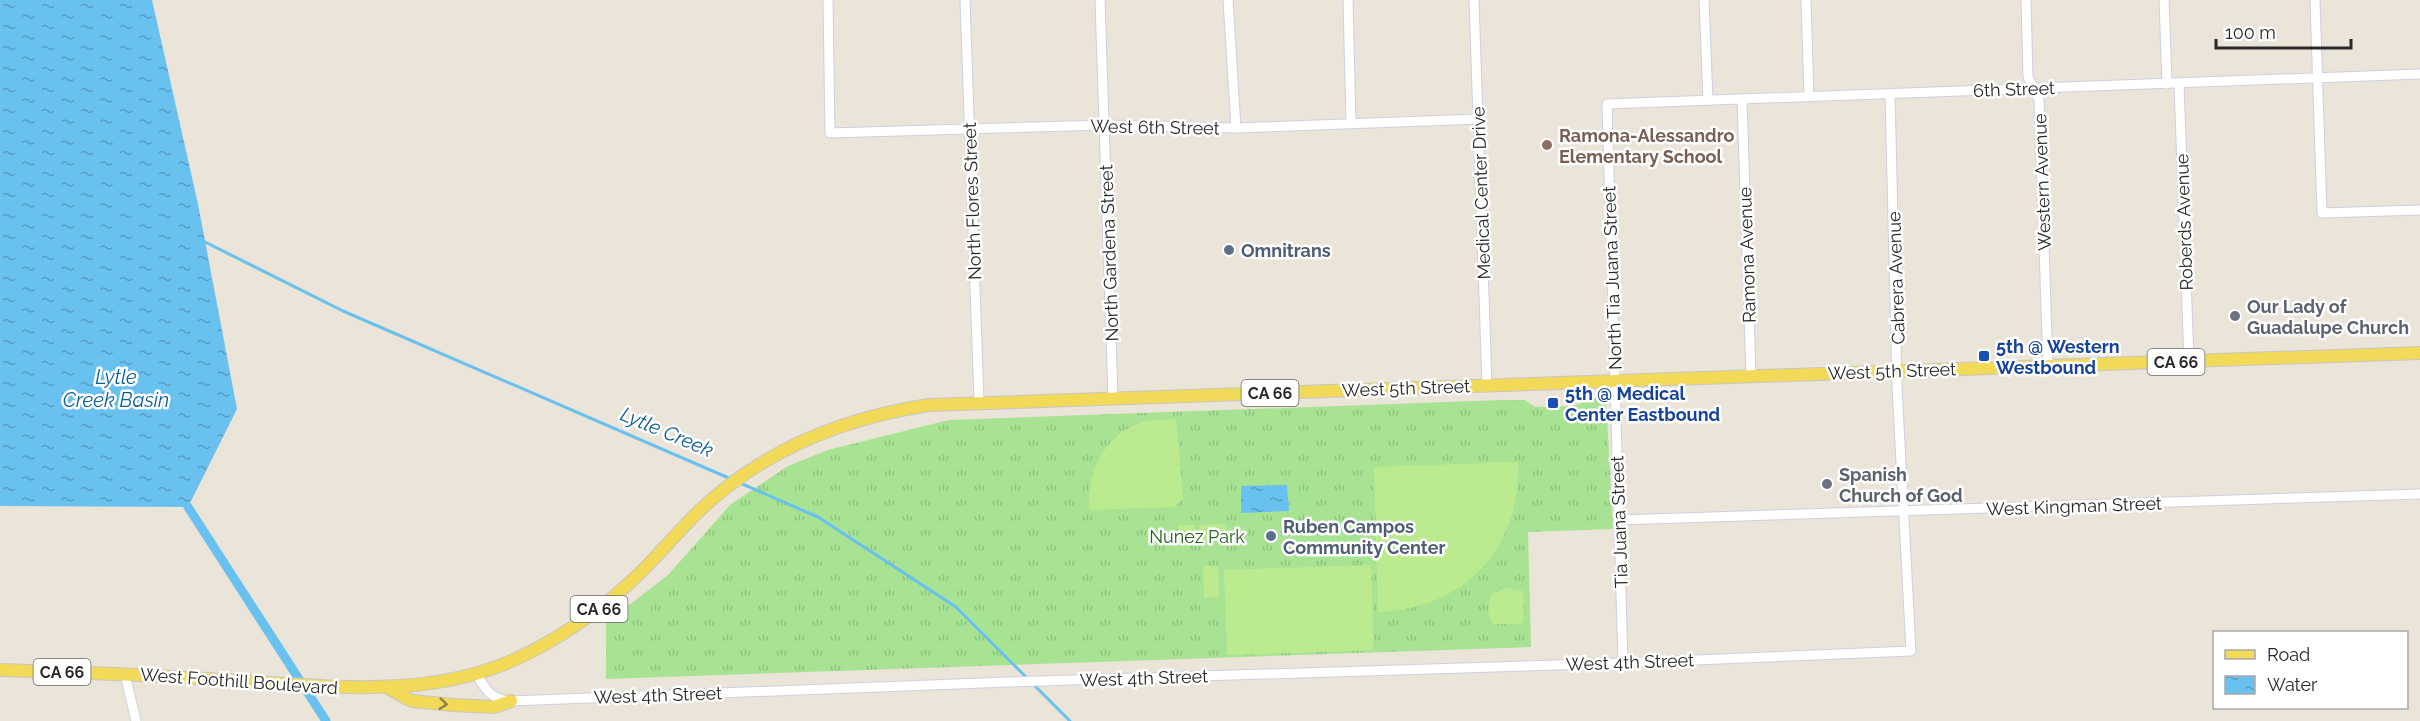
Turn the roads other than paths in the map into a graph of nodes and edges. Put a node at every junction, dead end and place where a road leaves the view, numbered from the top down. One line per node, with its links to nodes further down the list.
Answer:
1 (828, 0): 26 (street, West 6th Street)
2 (965, 0): 26 (street, North Flores Street)
3 (1100, 0): 24 (street, North Gardena Street)
4 (1228, 0): 25 (street)
5 (1348, 0): 23 (street)
6 (1474, 0): 22 (street, Medical Center Drive)
7 (1704, 0): 20 (street)
8 (1806, 0): 18 (street)
9 (2026, 0): 16 (street, Western Avenue)
10 (2164, 0): 14 (street)
11 (2315, 0): 13 (street)
12 (2420, 74): 13 (street, 6th Street)
13 (2317, 78): 15 (street, 6th Street); 27 (street)
14 (2167, 84): 15 (street, 6th Street); 16 (street, 6th Street)
15 (2179, 84): 29 (street, Roberds Avenue)
16 (2034, 89): 17 (street, 6th Street); 30 (street, Western Avenue)
17 (1890, 94): 18 (street, 6th Street); 31 (street, Cabrera Avenue)
18 (1809, 96): 19 (street, 6th Street)
19 (1742, 99): 20 (street, 6th Street); 32 (street, Ramona Avenue)
20 (1708, 100): 21 (street, 6th Street)
21 (1607, 104): 33 (street, North Tia Juana Street)
22 (1479, 119): 23 (street, West 6th Street); 34 (street, Medical Center Drive)
23 (1351, 123): 25 (street, West 6th Street)
24 (1105, 125): 25 (street, West 6th Street); 26 (street, West 6th Street); 35 (street, North Gardena Street)
25 (1236, 128)
26 (970, 129): 36 (street, North Flores Street)
27 (2420, 210)
28 (2420, 353): 29 (main road, West 5th Street / CA 66)
29 (2189, 361): 30 (main road, West 5th Street / CA 66)
30 (2048, 366): 31 (main road, West 5th Street / CA 66)
31 (1899, 371): 32 (main road, West 5th Street / CA 66); 38 (street, Cabrera Avenue)
32 (1751, 376): 33 (main road, West 5th Street / CA 66)
33 (1615, 381): 34 (main road, West 5th Street / CA 66); 39 (street, Tia Juana Street)
34 (1487, 385): 35 (main road, West 5th Street / CA 66)
35 (1113, 398): 36 (main road, West 5th Street / CA 66)
36 (979, 402): 43 (main road, West 5th Street / CA 66)
37 (2420, 494): 38 (street, West Kingman Street)
38 (1905, 511): 39 (street, West Kingman Street); 40 (street, Cabrera Avenue)
39 (1619, 520): 41 (street, Tia Juana Street)
40 (1777, 657): 41 (street, West 4th Street)
41 (1623, 663): 46 (street, West 4th Street)
42 (0, 670): 44 (main road, West Foothill Boulevard / CA 66)
43 (476, 673): 45 (main road, West Foothill Boulevard / CA 66); 46 (street)
44 (125, 674): 45 (main road, West Foothill Boulevard / CA 66); 47 (street)
45 (388, 688): 46 (main road, one-way to 46)
46 (511, 700)
47 (136, 721)

